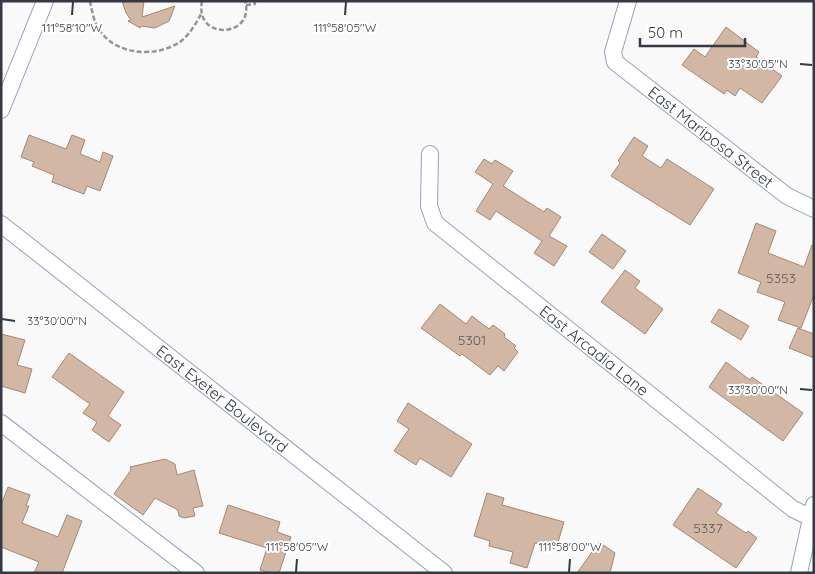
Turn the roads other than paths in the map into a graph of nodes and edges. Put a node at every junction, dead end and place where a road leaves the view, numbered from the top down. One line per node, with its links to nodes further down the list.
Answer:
1 (44, 1): 3 (street)
2 (628, 1): 5 (street, East Mariposa Street)
3 (1, 110)
4 (430, 154): 8 (street, East Arcadia Lane)
5 (814, 209)
6 (1, 224): 10 (street, East Exeter Boulevard)
7 (1, 423): 9 (street)
8 (813, 514): 11 (street)
9 (196, 573)
10 (444, 573)
11 (799, 573)

